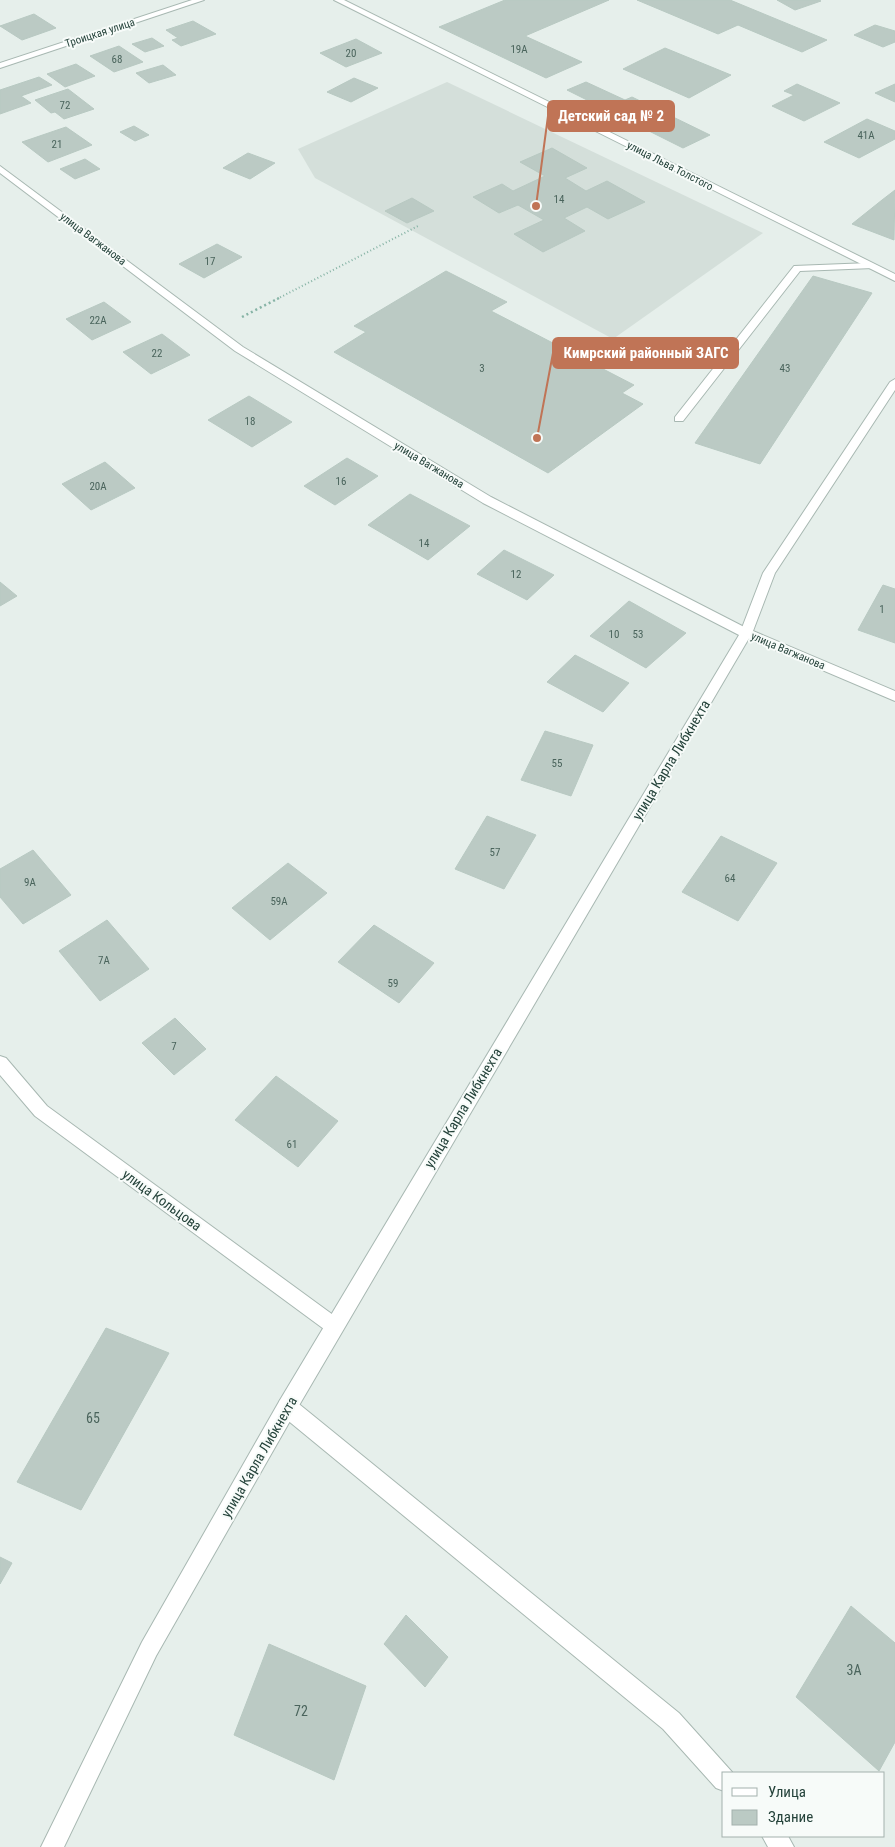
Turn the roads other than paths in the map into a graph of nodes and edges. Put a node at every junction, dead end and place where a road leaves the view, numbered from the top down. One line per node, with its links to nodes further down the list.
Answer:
1 (200, 0): 3 (street, Троицкая улица)
2 (338, 0): 5 (street, улица Льва Толстого)
3 (0, 66)
4 (0, 170): 9 (street, улица Вагжанова)
5 (870, 266): 6 (street, улица Льва Толстого); 8 (street)
6 (895, 278)
7 (895, 382): 9 (street, улица Карла Либкнехта)
8 (679, 419)
9 (746, 633): 10 (street, улица Вагжанова); 12 (street, улица Карла Либкнехта)
10 (895, 696)
11 (0, 1063): 12 (street, улица Кольцова)
12 (334, 1326): 13 (street, улица Карла Либкнехта)
13 (287, 1407): 14 (street); 16 (street, улица Карла Либкнехта)
14 (722, 1778)
15 (774, 1837): 17 (street)
16 (52, 1847)
17 (783, 1847)

